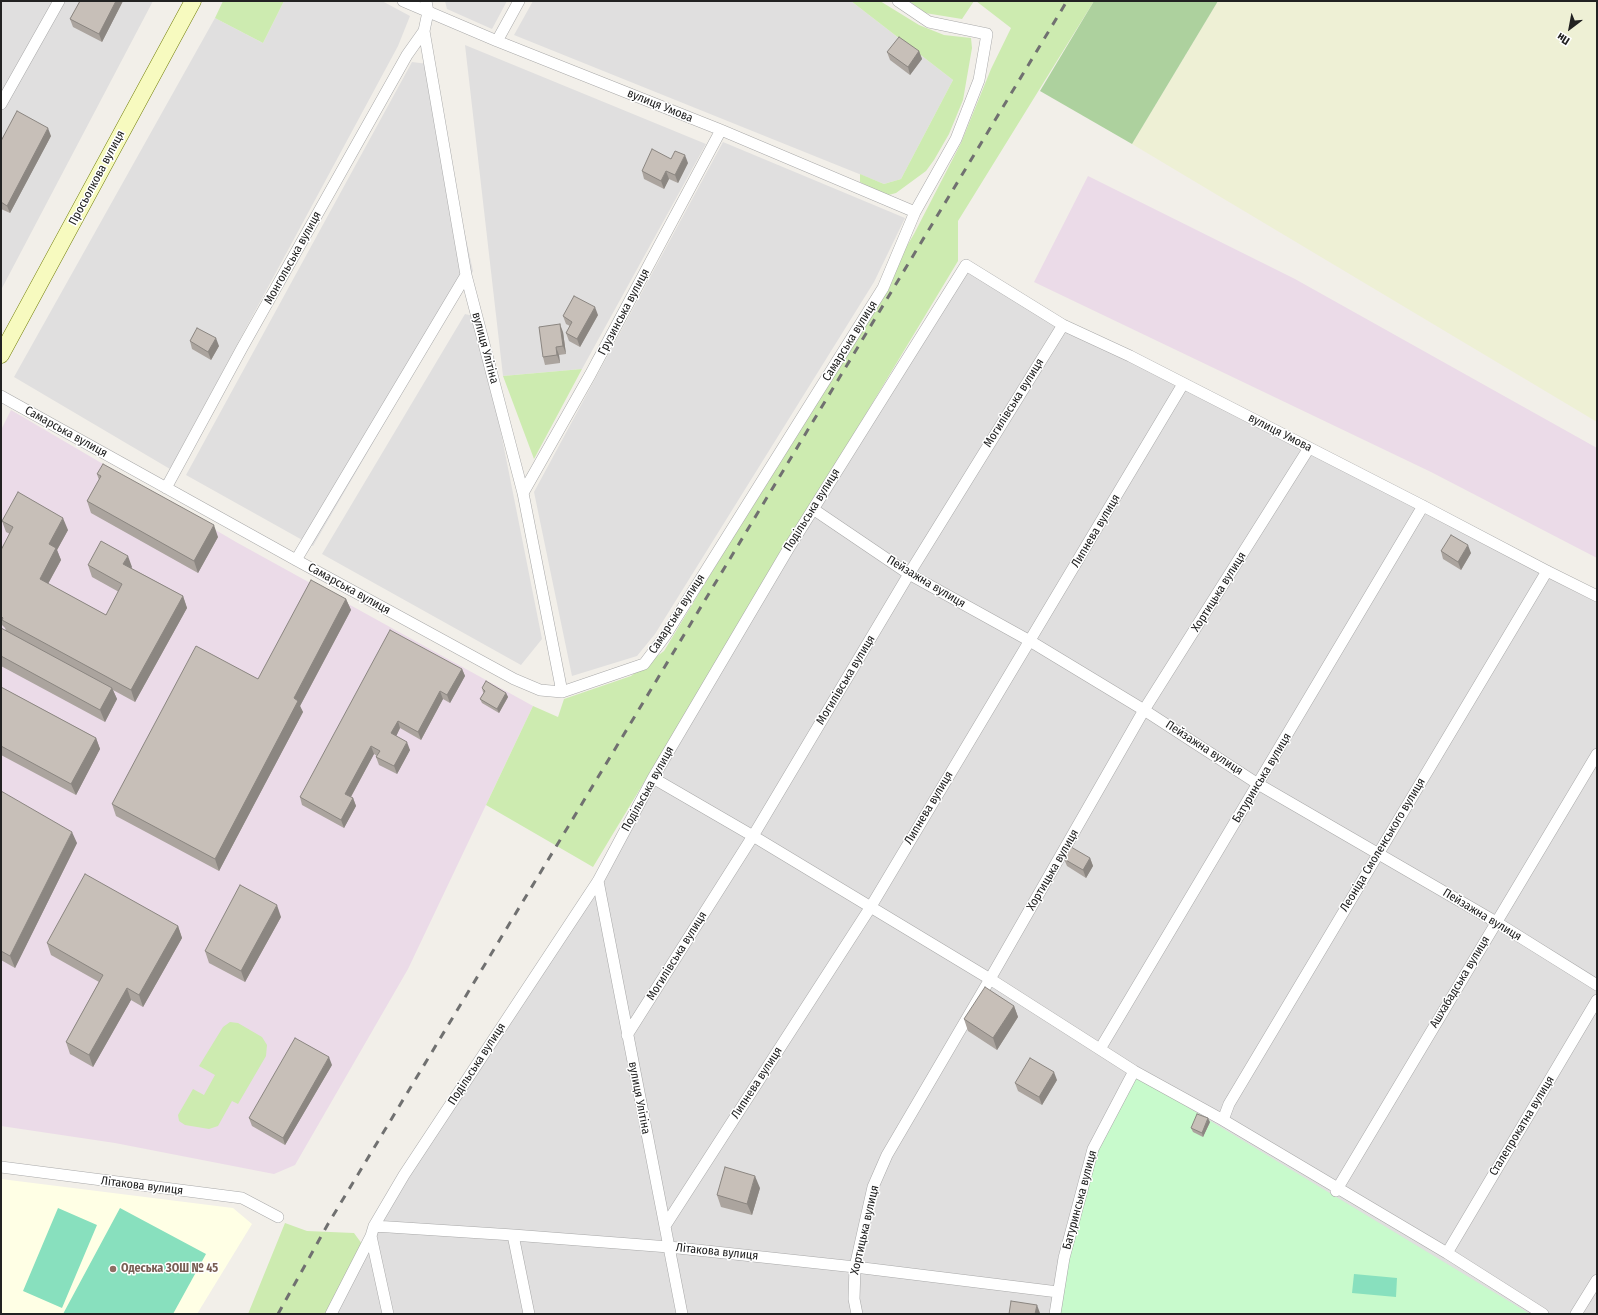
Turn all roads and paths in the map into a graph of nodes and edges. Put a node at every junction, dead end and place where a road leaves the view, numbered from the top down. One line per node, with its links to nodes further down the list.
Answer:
1 (59, 1): 9 (street)
2 (192, 1): 15 (street, Просьолкова вулиця)
3 (403, 1): 6 (street, вулиця Умова)
4 (519, 1): 8 (street)
5 (898, 1): 11 (street, Самарська вулиця)
6 (427, 6): 7 (street, вулиця Улітіна); 8 (street, вулиця Умова)
7 (424, 32): 13 (street, вулиця Улітіна); 19 (street, Монгольська вулиця)
8 (497, 41): 10 (street, вулиця Умова)
9 (1, 104)
10 (721, 130): 11 (street, вулиця Умова); 20 (street, Грузинська вулиця)
11 (916, 212): 28 (street, Самарська вулиця)
12 (966, 265): 14 (street, вулиця Умова); 22 (street, Подільська вулиця)
13 (466, 275): 20 (street, вулиця Улітіна); 23 (street)
14 (1063, 325): 16 (street, вулиця Умова); 25 (street, Могилівська вулиця)
15 (1, 355)
16 (1183, 384): 18 (street, вулиця Умова); 27 (street, Липнева вулиця)
17 (1, 396): 19 (street, Самарська вулиця)
18 (1309, 448): 21 (street, вулиця Умова); 29 (street, Хортицька вулиця)
19 (166, 488): 23 (street, Самарська вулиця)
20 (523, 493): 28 (street, вулиця Улітіна)
21 (1423, 506): 24 (street, вулиця Умова); 32 (street, Батуринська вулиця)
22 (813, 509): 25 (street, Пейзажна вулиця); 31 (street, Подільська вулиця)
23 (296, 560): 28 (street, Самарська вулиця)
24 (1547, 571): 26 (street, вулиця Умова); 34 (street, Леоніда Смоленського вулиця)
25 (909, 574): 27 (street, Пейзажна вулиця); 33 (street, Могилівська вулиця)
26 (1597, 596)
27 (1030, 642): 29 (street, Пейзажна вулиця); 36 (street, Липнева вулиця)
28 (562, 692)
29 (1144, 710): 32 (street, Пейзажна вулиця); 38 (street, Хортицька вулиця)
30 (1597, 754): 37 (street, Ашхабадська вулиця)
31 (653, 778): 33 (street); 35 (street, Подільська вулиця)
32 (1258, 784): 34 (street, Пейзажна вулиця); 42 (street, Батуринська вулиця)
33 (753, 836): 36 (street); 41 (street, Могилівська вулиця)
34 (1377, 854): 37 (street, Пейзажна вулиця); 44 (street, Леоніда Смоленського вулиця)
35 (598, 881): 41 (street, вулиця Улітіна); 49 (street, Подільська вулиця)
36 (870, 908): 38 (street); 48 (street, Липнева вулиця)
37 (1496, 922): 39 (street, Пейзажна вулиця); 46 (street, Ашхабадська вулиця)
38 (990, 979): 42 (street); 53 (street, Хортицька вулиця)
39 (1597, 985)
40 (1597, 1000): 52 (street, Сталепрокатна вулиця)
41 (627, 1035): 48 (street, вулиця Улітіна)
42 (1100, 1049): 43 (street)
43 (1134, 1071): 44 (street); 55 (street, Батуринська вулиця)
44 (1223, 1120): 46 (street)
45 (1, 1167): 47 (street, Літакова вулиця)
46 (1337, 1190): 52 (street)
47 (278, 1217)
48 (665, 1226): 51 (street, вулиця Улітіна)
49 (373, 1231): 50 (street, Літакова вулиця); 56 (street, Подільська вулиця); 57 (street)
50 (513, 1234): 51 (street, Літакова вулиця); 58 (street)
51 (669, 1246): 53 (street, Літакова вулиця); 59 (street, вулиця Улітіна)
52 (1447, 1253): 62 (street)
53 (854, 1267): 55 (street, Літакова вулиця); 60 (street, Хортицька вулиця)
54 (1597, 1280): 63 (street)
55 (1058, 1292): 61 (street, Батуринська вулиця)
56 (331, 1314)
57 (388, 1314)
58 (529, 1314)
59 (682, 1314)
60 (857, 1314)
61 (1055, 1314)
62 (1543, 1314)
63 (1576, 1314)

